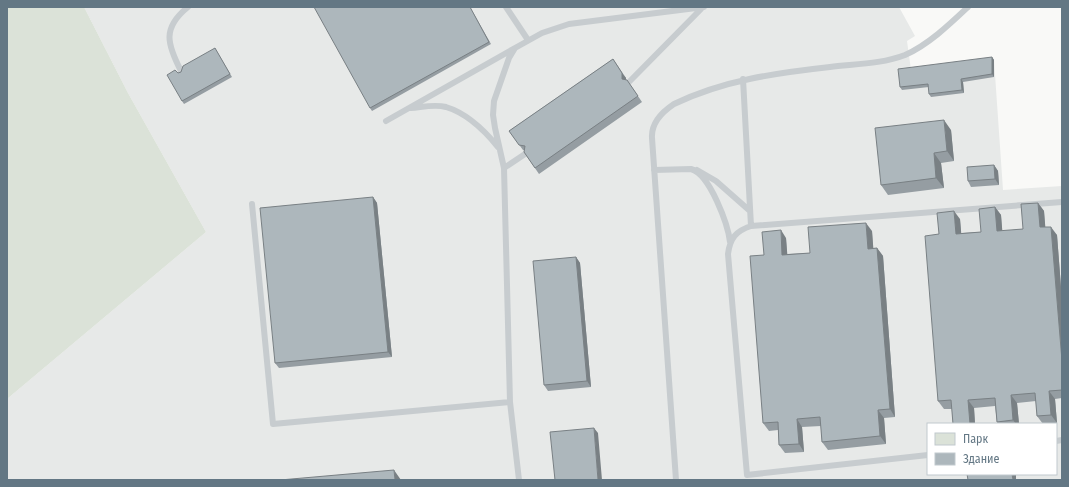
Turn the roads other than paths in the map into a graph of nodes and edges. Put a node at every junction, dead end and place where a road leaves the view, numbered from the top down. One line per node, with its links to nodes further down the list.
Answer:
1 (188, 7): 7 (lane)
2 (506, 7): 5 (lane)
3 (703, 7): 5 (lane); 9 (lane)
4 (968, 7): 8 (lane)
5 (528, 40): 6 (lane)
6 (515, 48): 10 (lane); 12 (lane)
7 (181, 71)
8 (743, 79): 16 (lane); 19 (lane)
9 (629, 82)
10 (408, 108): 11 (lane); 12 (lane)
11 (386, 121)
12 (499, 148): 14 (lane)
13 (525, 154): 14 (lane)
14 (504, 168): 22 (lane)
15 (694, 169): 16 (lane); 19 (lane); 21 (lane)
16 (654, 170): 25 (lane)
17 (1062, 202): 20 (lane)
18 (252, 204): 22 (lane)
19 (750, 211): 20 (lane)
20 (751, 226): 21 (lane)
21 (730, 242): 23 (lane)
22 (510, 402): 24 (lane)
23 (927, 455)
24 (519, 480)
25 (676, 480)

